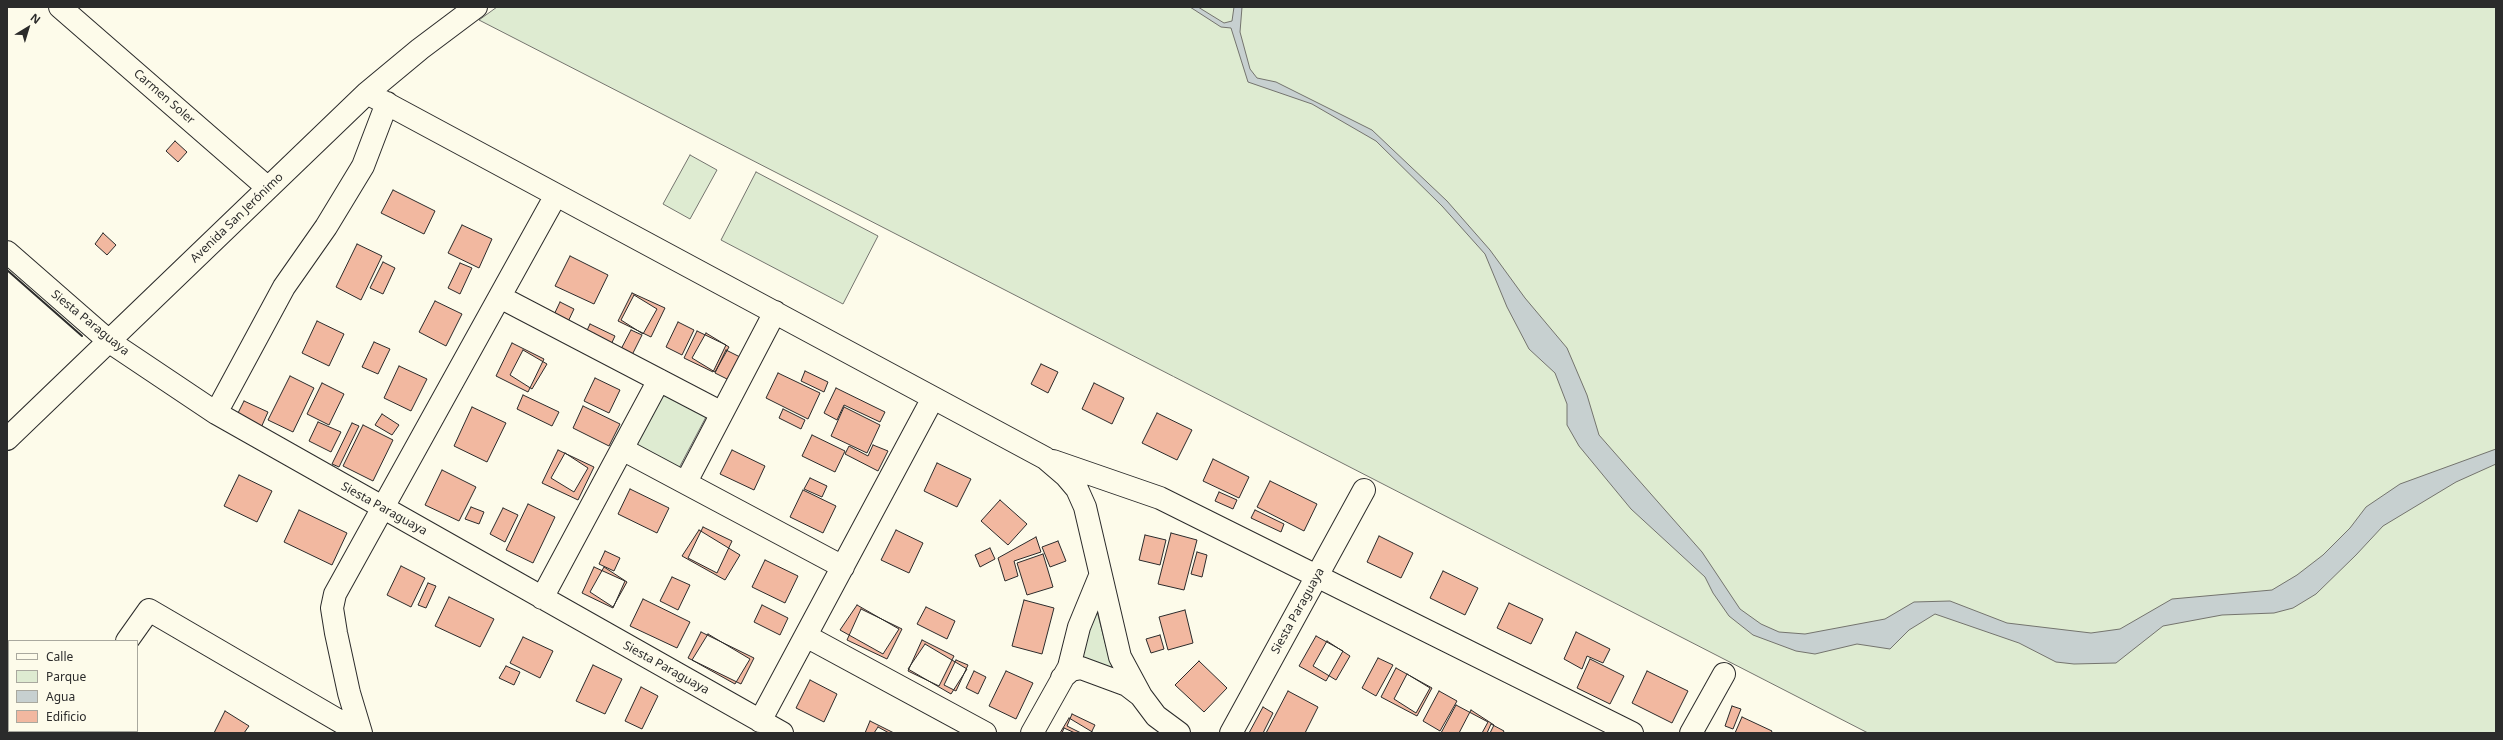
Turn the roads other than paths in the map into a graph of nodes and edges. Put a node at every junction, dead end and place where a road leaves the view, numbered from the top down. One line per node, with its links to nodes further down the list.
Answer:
1 (60, 7): 5 (street, Carmen Soler)
2 (476, 7): 3 (street, Avenida San Jerónimo)
3 (368, 93): 4 (street); 5 (street, Avenida San Jerónimo)
4 (387, 103): 6 (street); 13 (street)
5 (268, 188): 10 (street, Avenida San Jerónimo)
6 (556, 195): 8 (street); 9 (street)
7 (7, 252): 10 (street, Siesta Paraguaya)
8 (500, 297): 11 (street); 20 (street)
9 (775, 312): 12 (street); 14 (street)
10 (110, 342): 13 (street, Siesta Paraguaya); 15 (street, Avenida San Jerónimo)
11 (659, 380): 14 (street); 16 (street)
12 (933, 398): 17 (street); 21 (street)
13 (216, 413): 20 (street, Siesta Paraguaya)
14 (722, 413): 18 (street)
15 (7, 439)
16 (622, 449): 18 (street); 24 (street)
17 (1045, 458): 22 (street); 23 (street)
18 (686, 482): 21 (street)
19 (1364, 490): 23 (street, Siesta Paraguaya)
20 (383, 508): 24 (street, Siesta Paraguaya); 31 (street)
21 (843, 567): 25 (street)
22 (1100, 576): 28 (street); 29 (street)
23 (1317, 576): 36 (street, Siesta Paraguaya); 37 (street)
24 (542, 598): 30 (street, Siesta Paraguaya)
25 (806, 636): 30 (street); 33 (street)
26 (128, 640): 31 (street)
27 (1724, 674): 38 (street)
28 (1062, 678): 29 (street); 34 (street)
29 (1141, 696): 35 (street)
30 (760, 721): 32 (street, Siesta Paraguaya)
31 (360, 733)
32 (782, 733)
33 (984, 733)
34 (1032, 733)
35 (1179, 733)
36 (1231, 733)
37 (1632, 733)
38 (1692, 733)

